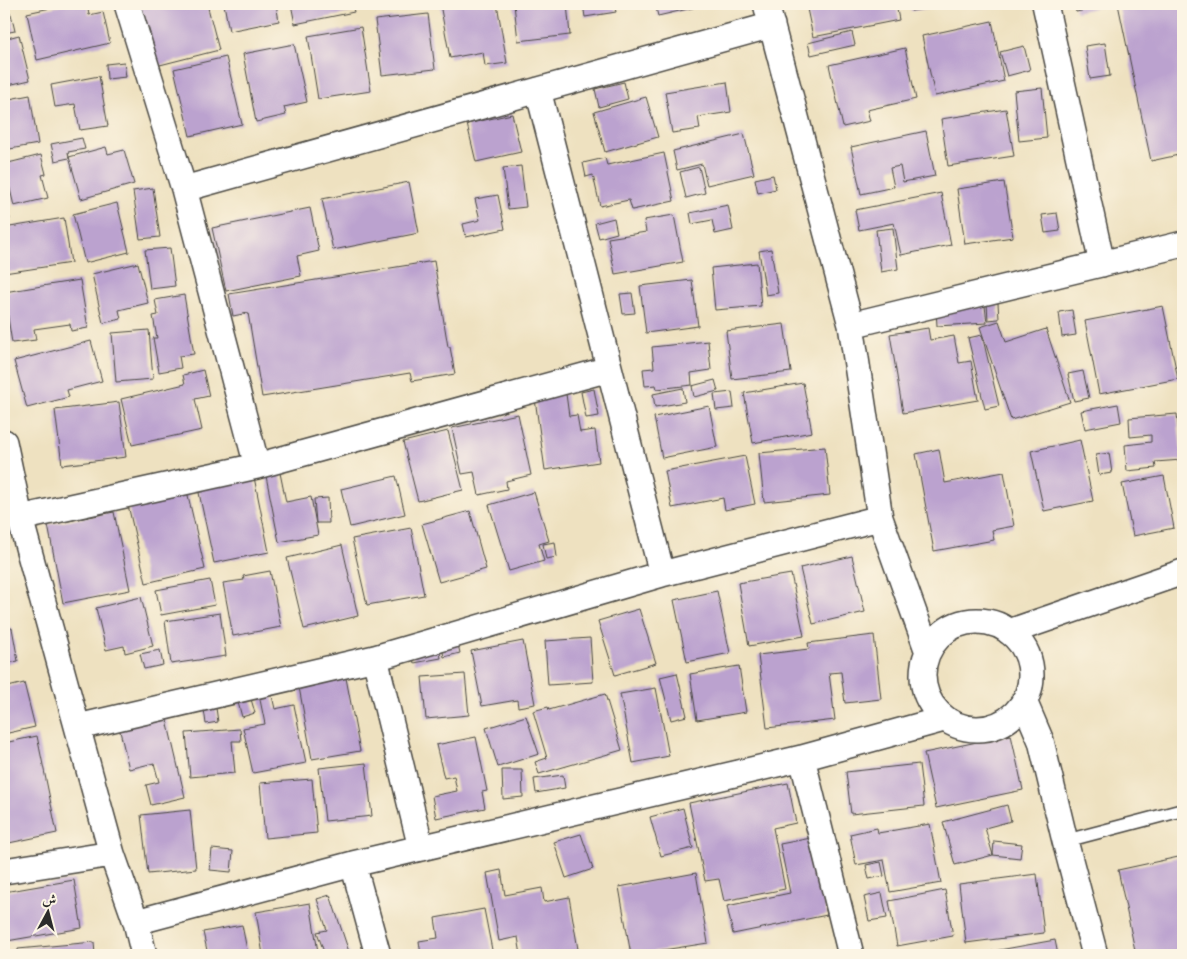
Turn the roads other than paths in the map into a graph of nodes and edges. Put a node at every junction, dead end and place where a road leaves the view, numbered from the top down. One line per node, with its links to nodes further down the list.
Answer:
1 (127, 4): 5 (street)
2 (1045, 4): 7 (street)
3 (769, 15): 4 (street); 8 (street)
4 (538, 90): 5 (street); 9 (street)
5 (184, 189): 11 (street)
6 (1183, 244): 7 (street)
7 (1102, 264): 8 (street)
8 (850, 325): 13 (street)
9 (609, 368): 11 (street); 15 (street)
10 (4, 445): 12 (street)
11 (257, 466): 12 (street)
12 (20, 518): 21 (street)
13 (880, 518): 15 (street); 17 (street)
14 (1183, 572): 16 (street)
15 (662, 574): 18 (street)
16 (1009, 632): 17 (street); 19 (street)
17 (928, 652): 20 (street)
18 (375, 658): 21 (street); 25 (street)
19 (1024, 701): 20 (street); 24 (street)
20 (944, 719): 22 (street)
21 (78, 727): 26 (street)
22 (802, 758): 25 (street); 32 (street)
23 (1183, 810): 24 (lane)
24 (1065, 841): 33 (street)
25 (421, 848): 27 (street)
26 (112, 854): 28 (street); 29 (street)
27 (353, 864): 29 (street); 31 (street)
28 (4, 871)
29 (136, 922): 30 (street)
30 (144, 955)
31 (378, 955)
32 (851, 955)
33 (1095, 955)

